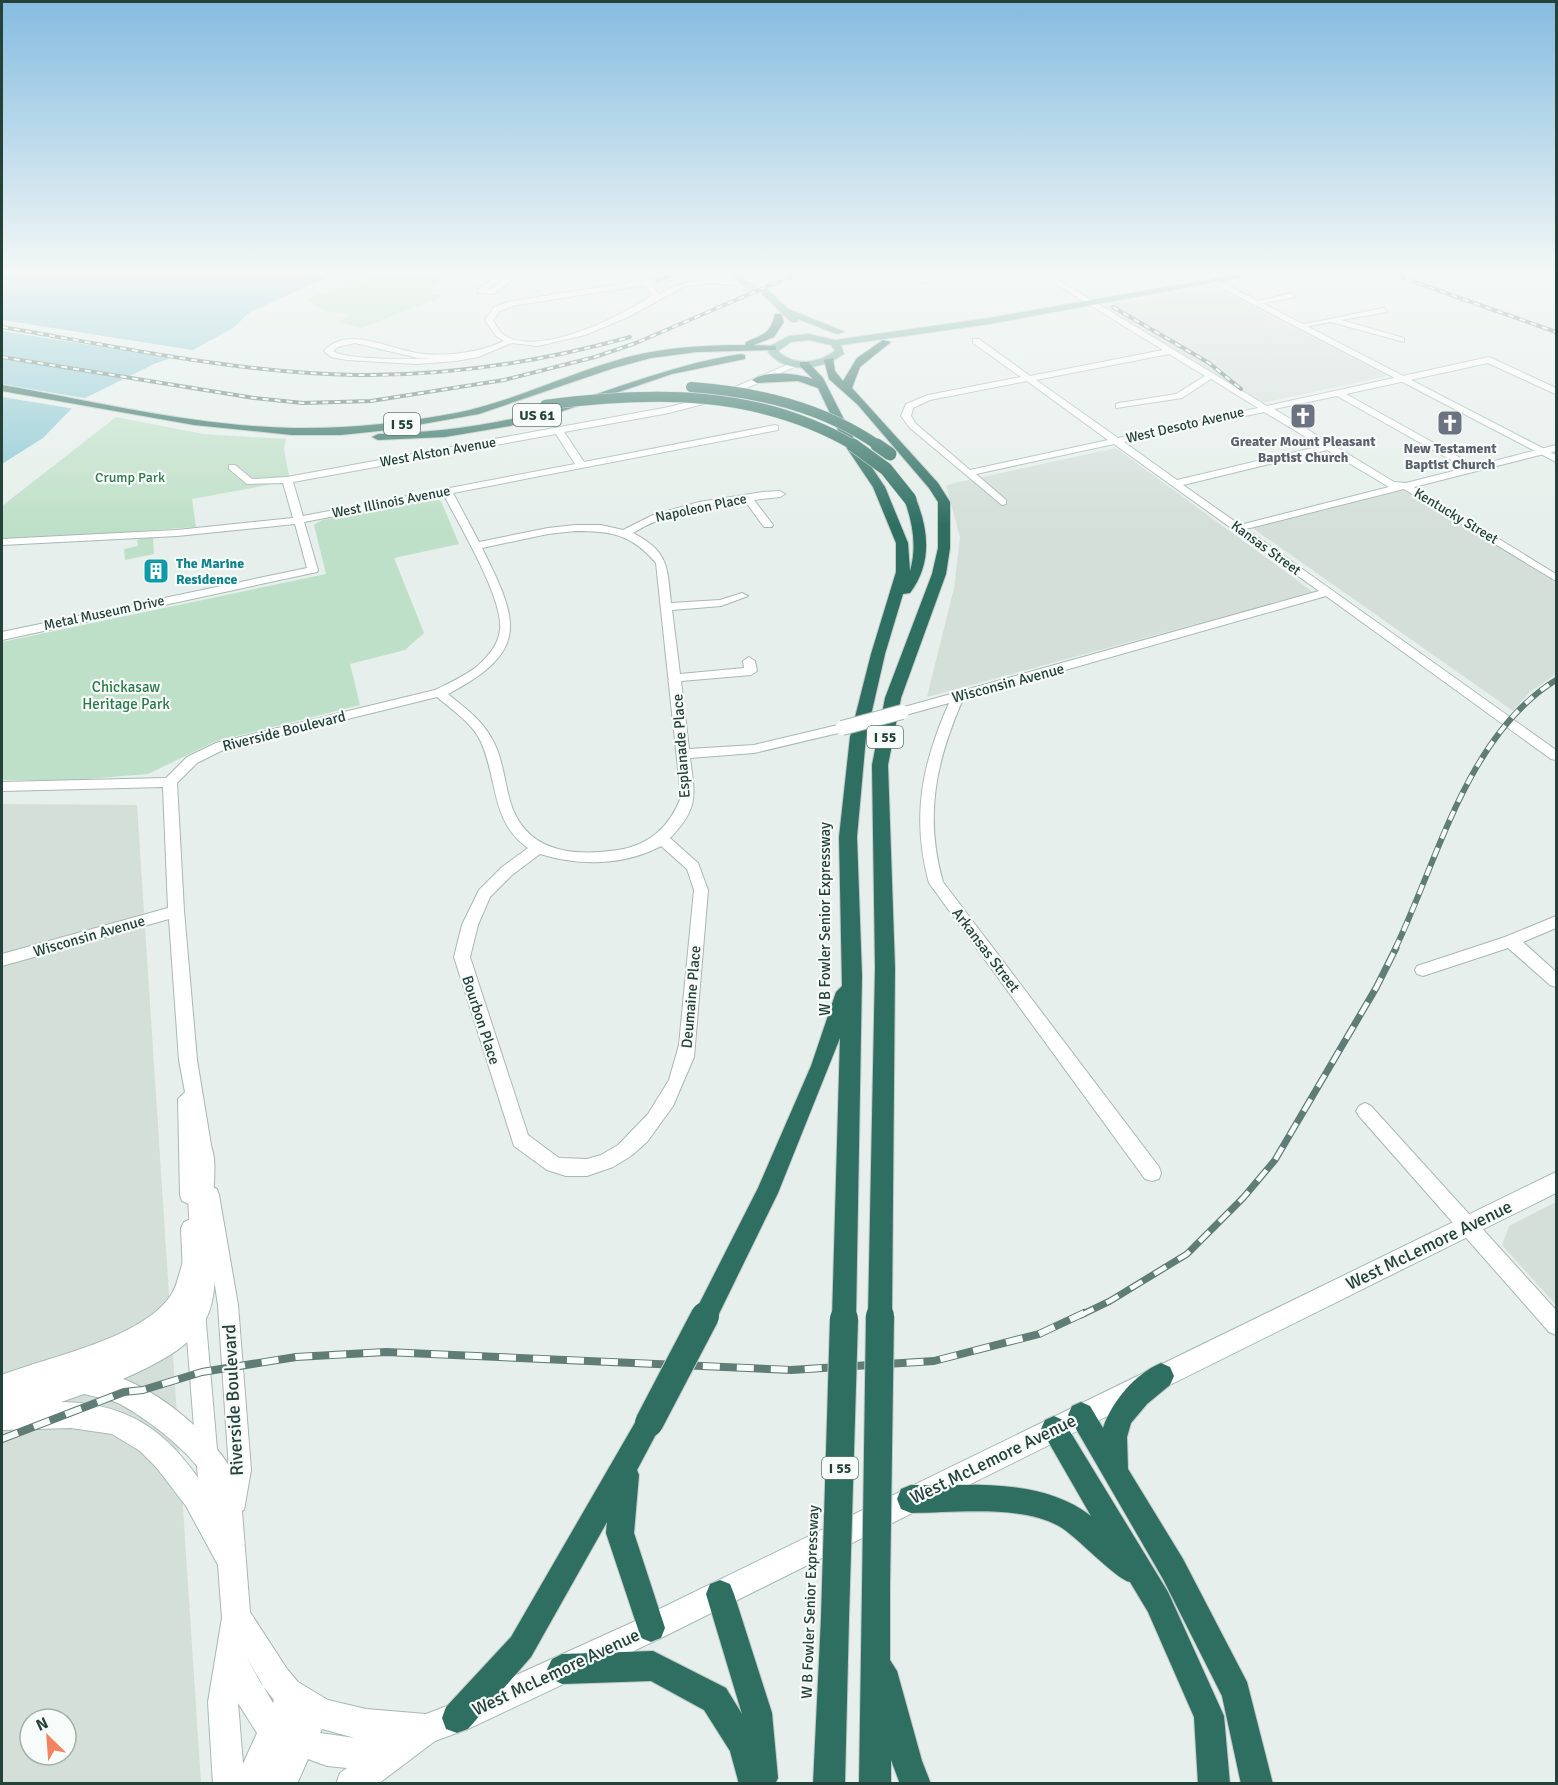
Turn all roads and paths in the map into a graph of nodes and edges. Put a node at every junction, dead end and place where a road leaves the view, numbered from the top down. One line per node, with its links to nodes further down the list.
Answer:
1 (367, 358): 2 (street)
2 (438, 358)
3 (635, 358): 27 (highway, US 61)
4 (737, 358): 13 (highway, US 61)
5 (771, 358): 15 (street, West Alston Avenue)
6 (787, 358): 14 (main road, US 61)
7 (862, 358): 20 (highway)
8 (1001, 358): 17 (street, Kansas Street)
9 (1132, 358): 17 (street)
10 (1183, 358): 16 (street, Kentucky Street)
11 (1362, 358): 18 (main road)
12 (830, 360): 14 (main road, US 61); 20 (highway)
13 (703, 362): 15 (highway); 32 (highway, US 61)
14 (801, 364): 15 (street, West Alston Avenue); 19 (highway)
15 (751, 376): 19 (highway); 30 (street, West Alston Avenue)
16 (1211, 376): 25 (street); 26 (street, Kentucky Street)
17 (1028, 378): 33 (street, Kansas Street); 41 (street)
18 (1402, 379): 22 (street, West Desoto Avenue); 24 (street, West Desoto Avenue); 36 (main road)
19 (822, 387): 59 (highway)
20 (847, 387): 49 (highway)
21 (2, 388): 28 (highway, I 55)
22 (1557, 391)
23 (2, 393): 28 (highway, I 55)
24 (1338, 393): 26 (street, West Desoto Avenue); 40 (street)
25 (1119, 406)
26 (1264, 407): 33 (street, West Desoto Avenue); 34 (street, Kentucky Street)
27 (490, 408): 31 (highway, I 55); 49 (highway, I 55, bridge)
28 (194, 423): 31 (highway, W B Fowler Senior Expressway / I 55)
29 (776, 428): 38 (street, West Illinois Avenue)
30 (558, 430): 38 (street); 42 (street, West Alston Avenue)
31 (308, 435): 32 (highway, W B Fowler Senior Expressway / I 55)
32 (364, 438): 59 (highway, W B Fowler Senior Expressway / I 55, bridge)
33 (1118, 440): 41 (street, West Desoto Avenue); 43 (street, Kansas Street)
34 (1328, 447): 43 (street); 44 (street, Kentucky Street)
35 (1557, 448): 36 (street)
36 (1542, 452): 37 (main road); 40 (street)
37 (1557, 459)
38 (581, 465): 45 (street, West Illinois Avenue)
39 (232, 467): 42 (street, West Alston Avenue)
40 (1474, 469): 44 (street)
41 (969, 473): 48 (street)
42 (287, 480): 50 (street)
43 (1177, 483): 52 (street, Kansas Street)
44 (1406, 486): 52 (street); 56 (street, Kentucky Street)
45 (447, 491): 50 (street, West Illinois Avenue); 55 (street, Riverside Boulevard)
46 (780, 494): 47 (street, Napoleon Place)
47 (748, 498): 51 (street); 53 (street, Napoleon Place)
48 (1002, 502)
49 (943, 514): 107 (highway, I 55, bridge)
50 (300, 519): 54 (street, West Illinois Avenue); 61 (street, Metal Museum Drive)
51 (768, 525)
52 (1239, 528): 57 (street, Kansas Street)
53 (625, 534): 55 (street, Esplanade Place); 60 (street, Esplanade Place)
54 (2, 542)
55 (475, 546): 64 (street, Riverside Boulevard)
56 (1557, 578)
57 (1329, 592): 65 (street, Wisconsin Avenue); 67 (street, Kansas Street)
58 (742, 596): 60 (street)
59 (896, 599): 77 (highway, W B Fowler Senior Expressway / I 55)
60 (667, 607): 63 (street, Esplanade Place)
61 (2, 636)
62 (749, 661): 63 (street)
63 (676, 678): 66 (street, Esplanade Place)
64 (438, 693): 68 (street, Riverside Boulevard); 71 (street, Esplanade Place)
65 (958, 696): 66 (street, Wisconsin Avenue, bridge); 83 (street, Arkansas Street)
66 (683, 754): 70 (street, Esplanade Place)
67 (1557, 756)
68 (170, 782): 69 (street); 72 (street, Riverside Boulevard)
69 (2, 786)
70 (662, 839): 71 (street, Esplanade Place); 82 (street, Deumaine Place)
71 (539, 847): 82 (street, Bourbon Place)
72 (176, 911): 75 (street, Wisconsin Avenue); 79 (street, Riverside Boulevard)
73 (1557, 922): 74 (street)
74 (1511, 942): 76 (street); 78 (street)
75 (2, 960)
76 (1424, 970)
77 (852, 976): 98 (highway, bridge); 120 (highway, W B Fowler Senior Expressway / I 55, bridge)
78 (1557, 981)
79 (188, 1060): 81 (street, Riverside Boulevard); 86 (street, Riverside Boulevard)
80 (1365, 1111): 85 (street)
81 (203, 1154): 87 (main road); 102 (street, Riverside Boulevard)
82 (591, 1167)
83 (1152, 1173)
84 (1557, 1182): 85 (main road, West McLemore Avenue)
85 (1467, 1225): 88 (street); 89 (main road, West McLemore Avenue)
86 (192, 1268): 87 (street, Riverside Boulevard); 90 (main road)
87 (195, 1314): 91 (main road); 97 (street, Riverside Boulevard)
88 (1557, 1325)
89 (1161, 1376): 94 (main road, West McLemore Avenue); 99 (highway)
90 (28, 1377): 91 (main road); 92 (main road)
91 (81, 1381): 93 (main road); 97 (main road)
92 (2, 1387)
93 (2, 1409)
94 (1081, 1415): 96 (main road, West McLemore Avenue); 99 (highway)
95 (2, 1416): 101 (main road)
96 (1054, 1429): 100 (main road, West McLemore Avenue); 104 (highway)
97 (209, 1460): 101 (street, Riverside Boulevard); 102 (main road)
98 (629, 1462): 106 (highway); 111 (highway)
99 (1118, 1478): 124 (highway)
100 (911, 1499): 103 (main road, West McLemore Avenue); 104 (highway)
101 (213, 1524): 102 (main road)
102 (231, 1563): 105 (main road, Riverside Boulevard)
103 (720, 1594): 106 (main road, West McLemore Avenue); 119 (highway)
104 (1158, 1602): 123 (highway)
105 (236, 1618): 108 (main road, Riverside Boulevard); 110 (main road, West McLemore Avenue)
106 (651, 1628): 109 (main road, West McLemore Avenue)
107 (876, 1648): 121 (highway, I 55); 122 (highway)
108 (231, 1656): 112 (main road); 114 (main road, Riverside Boulevard)
109 (562, 1669): 111 (main road, West McLemore Avenue); 118 (highway)
110 (305, 1702): 112 (main road); 113 (main road, West McLemore Avenue)
111 (457, 1718): 113 (main road, West McLemore Avenue)
112 (286, 1737): 113 (main road, West McLemore Avenue); 115 (main road); 116 (main road)
113 (415, 1738): 117 (main road)
114 (229, 1784)
115 (250, 1784)
116 (281, 1784)
117 (351, 1784)
118 (755, 1784)
119 (762, 1784)
120 (829, 1784)
121 (875, 1784)
122 (916, 1784)
123 (1214, 1784)
124 (1257, 1784)

